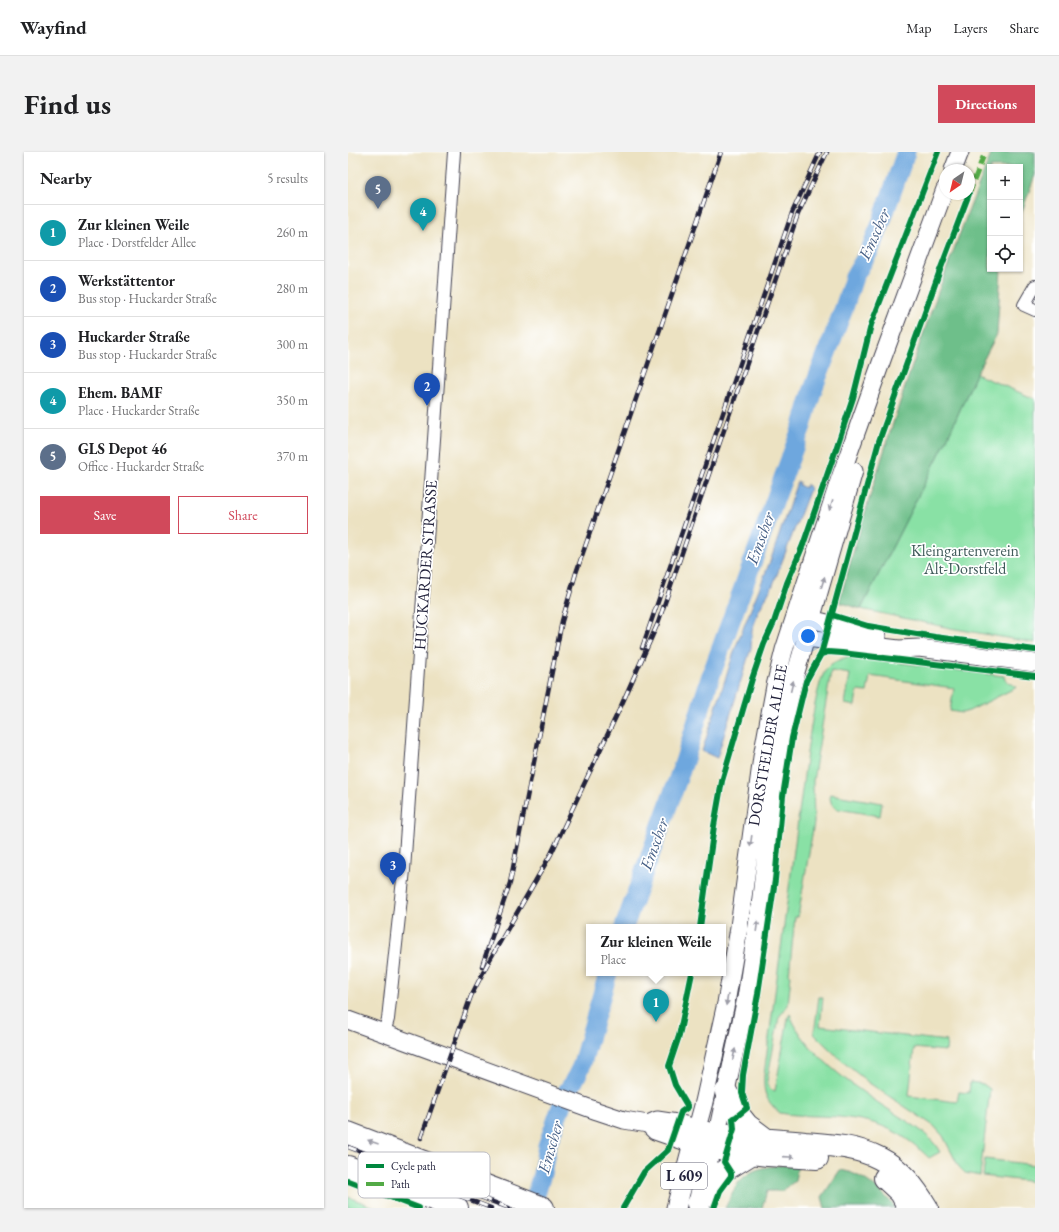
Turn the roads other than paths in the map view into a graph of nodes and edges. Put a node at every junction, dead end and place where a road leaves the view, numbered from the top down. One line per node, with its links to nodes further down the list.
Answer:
1 (454, 152): 14 (street, HUCKARDER STRASSE)
2 (960, 152): 3 (main road)
3 (955, 164)
4 (941, 200): 7 (main road, DORSTFELDER ALLEE / L 609)
5 (1035, 286): 6 (street)
6 (1035, 310)
7 (883, 357): 8 (main road, DORSTFELDER ALLEE / L 609, one-way to 7); 9 (main road, DORSTFELDER ALLEE / L 609, one-way to 9)
8 (811, 619): 9 (main road); 10 (main road, DORSTFELDER ALLEE / L 609); 11 (main road)
9 (792, 624): 10 (main road); 17 (main road, DORSTFELDER ALLEE / L 609, one-way to 17)
10 (806, 638): 11 (main road); 15 (main road, DORSTFELDER ALLEE / L 609, one-way to 10)
11 (919, 648): 12 (main road)
12 (1035, 663)
13 (348, 1020): 14 (main road)
14 (384, 1033): 17 (main road)
15 (726, 1092): 17 (main road, DORSTFELDER ALLEE / L 609); 18 (highway)
16 (348, 1133): 19 (highway, one-way to 16)
17 (704, 1138): 18 (highway); 20 (highway); 25 (main road, L 609); 28 (main road, L 609)
18 (767, 1140): 30 (highway)
19 (398, 1152)
20 (751, 1154): 25 (highway); 29 (highway, one-way to 29)
21 (348, 1167): 22 (highway)
22 (358, 1171)
23 (490, 1187): 27 (highway, one-way to 23)
24 (430, 1198): 26 (highway)
25 (697, 1206)
26 (457, 1208)
27 (543, 1208)
28 (676, 1208)
29 (909, 1208)
30 (927, 1208)

